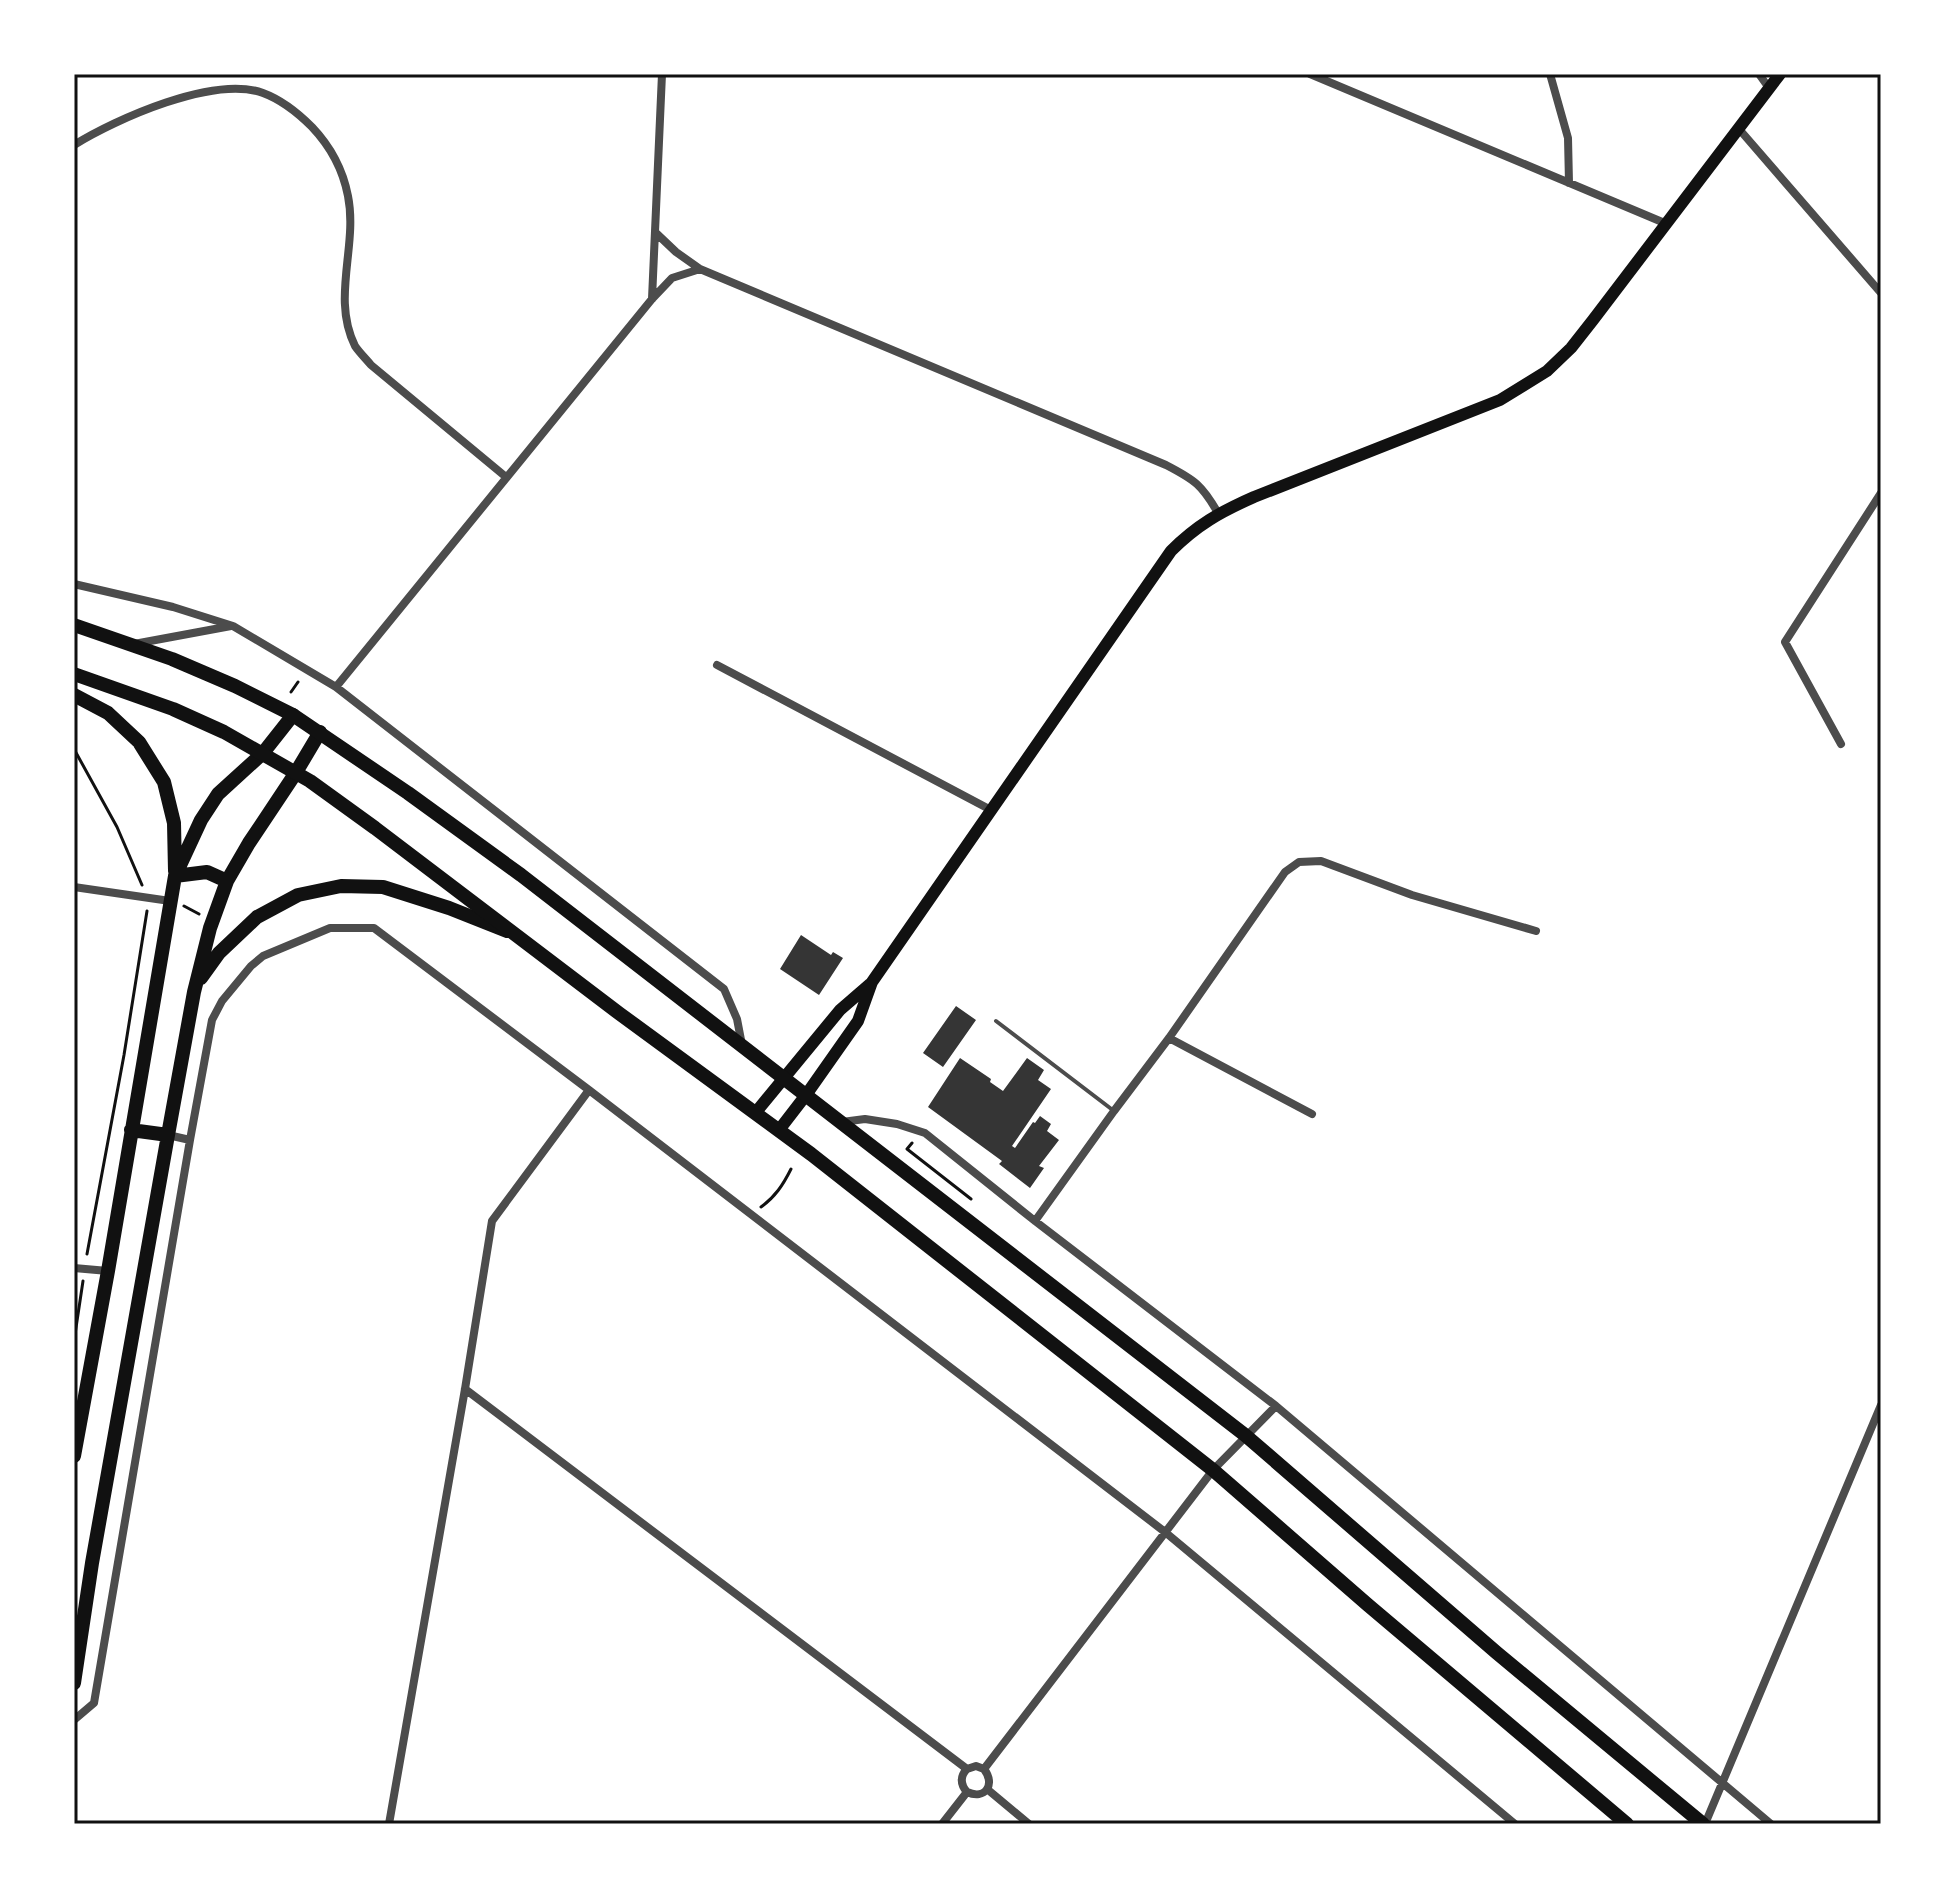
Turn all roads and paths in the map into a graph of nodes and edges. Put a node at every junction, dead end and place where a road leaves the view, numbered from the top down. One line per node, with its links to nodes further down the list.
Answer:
1 (662, 74): 11 (street)
2 (1310, 74): 9 (street)
3 (1550, 74): 9 (street)
4 (1759, 74): 6 (street)
5 (1780, 74): 6 (main road)
6 (1769, 88): 7 (main road)
7 (1739, 129): 10 (main road); 13 (street)
8 (74, 145): 15 (street)
9 (1569, 183): 10 (street)
10 (1667, 224): 17 (main road)
11 (656, 233): 12 (street); 14 (street)
12 (700, 269): 14 (street); 17 (street)
13 (1881, 293)
14 (652, 299): 15 (street)
15 (506, 477): 24 (street)
16 (1881, 493): 28 (street)
17 (1218, 513): 32 (main road)
18 (74, 584): 20 (street)
19 (74, 625): 21 (main road)
20 (233, 626): 21 (street); 24 (street)
21 (134, 644): 26 (main road)
22 (717, 665): 32 (street)
23 (74, 674): 30 (main road)
24 (336, 687): 44 (street)
25 (74, 695): 33 (main road)
26 (293, 715): 27 (main road); 30 (main road)
27 (320, 732): 31 (main road); 44 (main road)
28 (1841, 744)
29 (74, 749): 36 (path)
30 (263, 753): 31 (main road); 33 (main road)
31 (295, 774): 34 (main road); 39 (main road)
32 (991, 810): 40 (main road)
33 (175, 876): 34 (main road); 37 (main road)
34 (227, 881): 41 (main road)
35 (74, 887): 36 (street)
36 (149, 899): 37 (street); 62 (path)
37 (170, 901): 52 (main road)
38 (1536, 931): 43 (street)
39 (515, 934): 41 (main road); 49 (main road)
40 (872, 982): 45 (main road); 47 (main road)
41 (194, 992): 55 (main road)
42 (996, 1021): 48 (lane)
43 (1169, 1038): 48 (street); 50 (street)
44 (743, 1047): 45 (main road)
45 (783, 1077): 47 (main road); 49 (main road)
46 (589, 1090): 56 (street); 59 (street); 65 (street)
47 (806, 1095): 51 (main road); 53 (main road)
48 (1114, 1111): 60 (street)
49 (756, 1112): 53 (main road)
50 (1312, 1114)
51 (841, 1122): 54 (street); 69 (main road)
52 (131, 1130): 55 (main road); 63 (main road)
53 (779, 1130): 71 (main road)
54 (919, 1131): 58 (path); 60 (street)
55 (168, 1135): 56 (street); 73 (main road)
56 (190, 1140): 74 (street)
57 (791, 1169): 59 (path)
58 (971, 1199)
59 (754, 1216): 72 (street)
60 (1035, 1221): 67 (street)
61 (74, 1268): 62 (street)
62 (84, 1269): 63 (street); 64 (path)
63 (108, 1271): 70 (main road)
64 (74, 1341)
65 (465, 1389): 75 (street); 80 (street)
66 (1881, 1405): 68 (street)
67 (1276, 1406): 69 (street); 77 (street)
68 (1879, 1418): 77 (street)
69 (1245, 1435): 71 (street); 85 (main road)
70 (74, 1456)
71 (1213, 1470): 72 (street); 84 (main road)
72 (1165, 1532): 76 (street); 83 (street)
73 (74, 1683)
74 (74, 1720)
75 (967, 1769): 76 (street); 79 (street)
76 (984, 1769): 78 (street)
77 (1723, 1785): 85 (street); 86 (street)
78 (987, 1789): 79 (street); 82 (street)
79 (967, 1792): 81 (street)
80 (389, 1824)
81 (942, 1824)
82 (1029, 1824)
83 (1515, 1824)
84 (1627, 1824)
85 (1704, 1824)
86 (1771, 1824)

